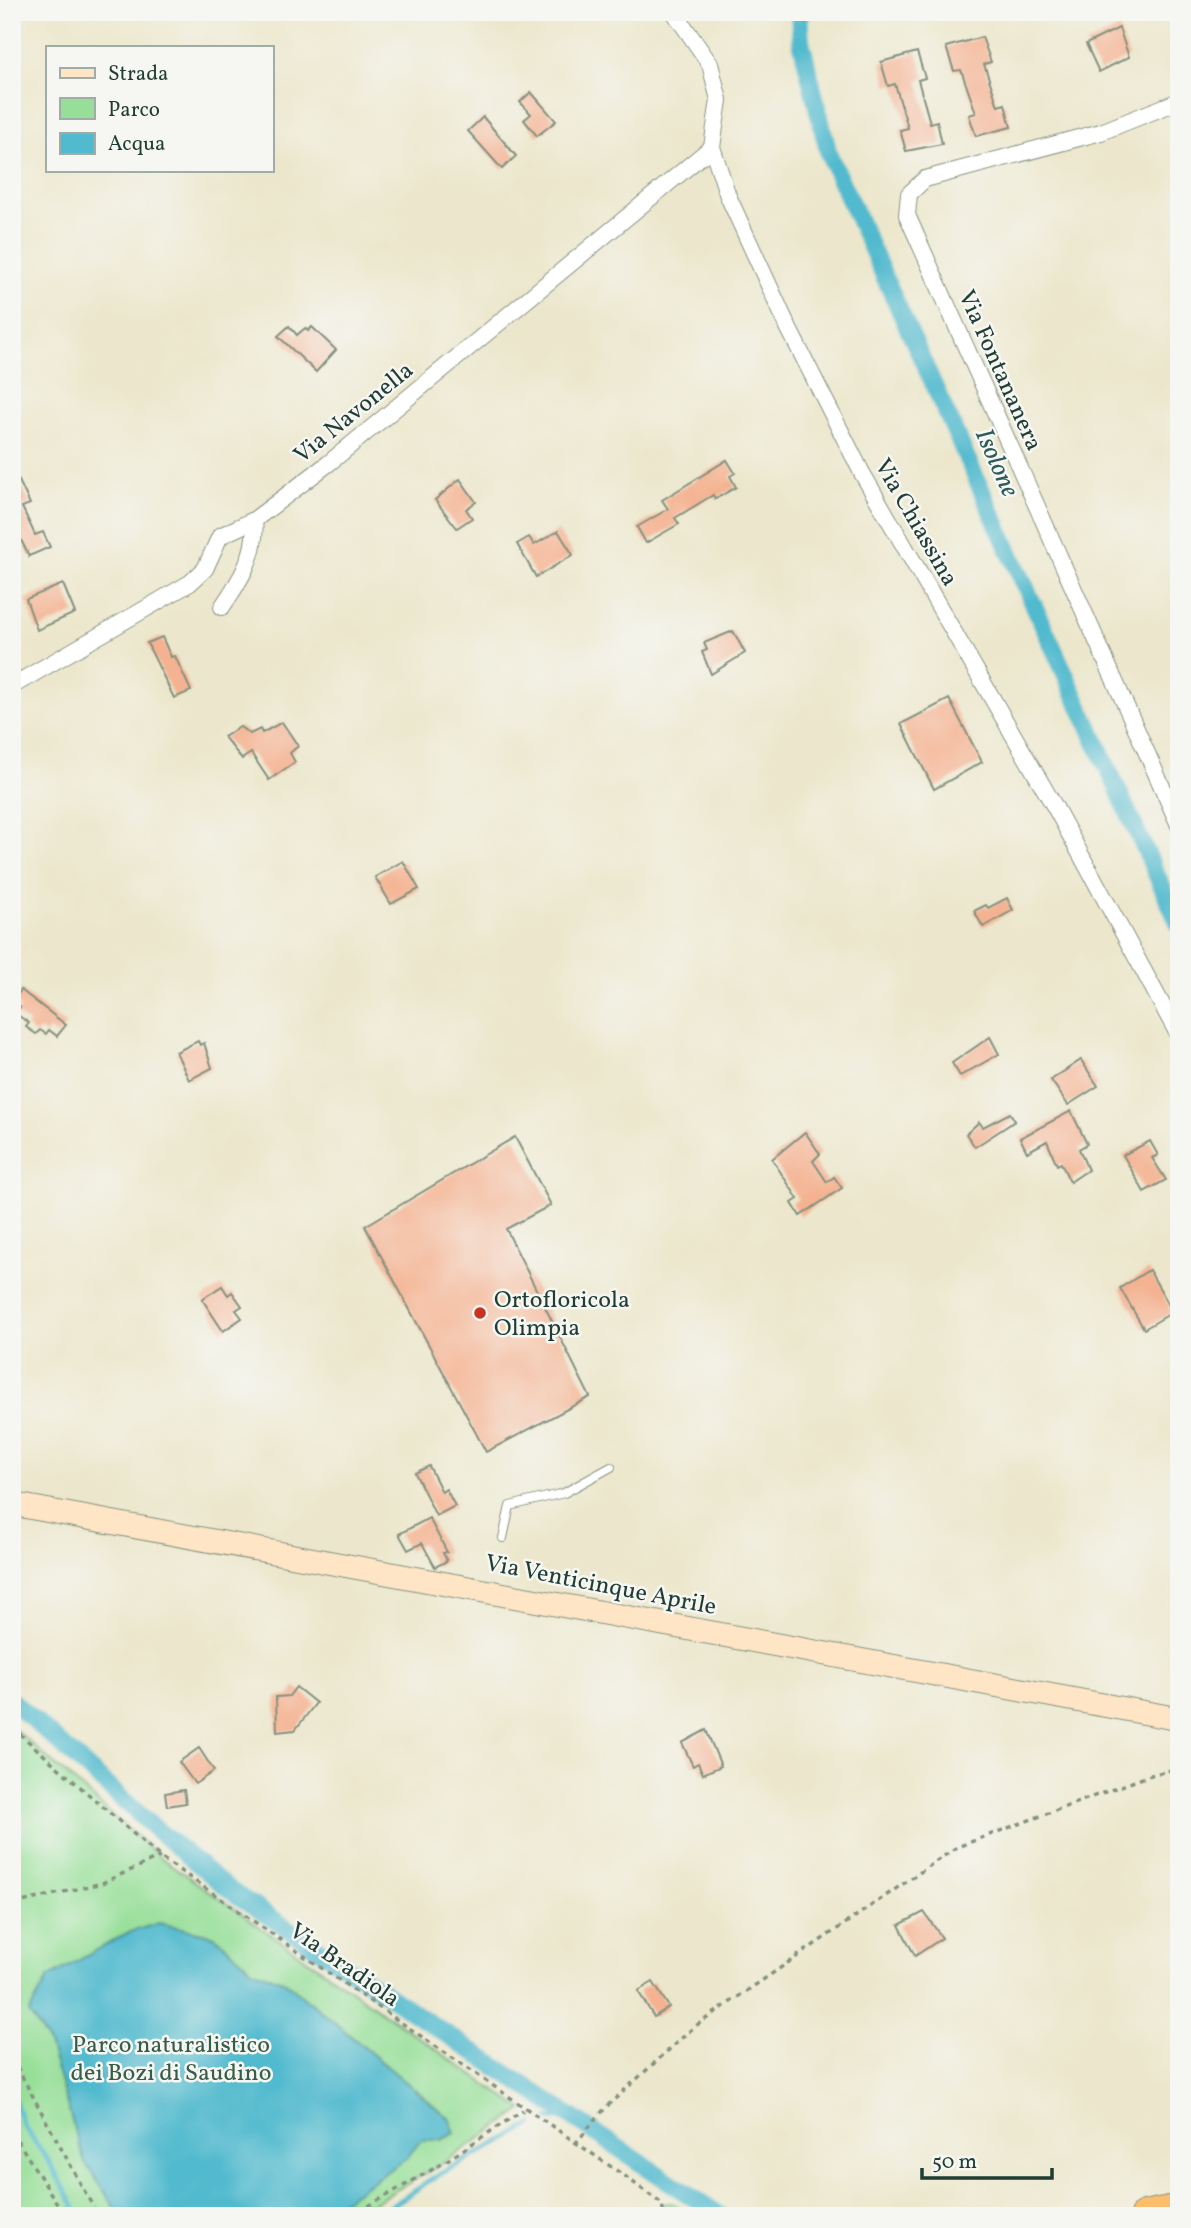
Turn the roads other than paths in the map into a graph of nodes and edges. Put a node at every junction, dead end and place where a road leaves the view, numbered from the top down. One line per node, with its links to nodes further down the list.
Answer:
1 (674, 12): 3 (street, Via Chiassina)
2 (1179, 101): 7 (street, Via Fontananera)
3 (712, 147): 4 (street, Via Navonella); 8 (street, Via Chiassina)
4 (247, 523): 5 (street); 6 (street, Via Navonella)
5 (222, 607)
6 (12, 686)
7 (1179, 825)
8 (1179, 1036)
9 (611, 1467): 11 (lane)
10 (12, 1504): 12 (main road, Via Venticinque Aprile)
11 (503, 1538)
12 (1179, 1719)
13 (1179, 2209): 14 (highway)
14 (1145, 2216)

